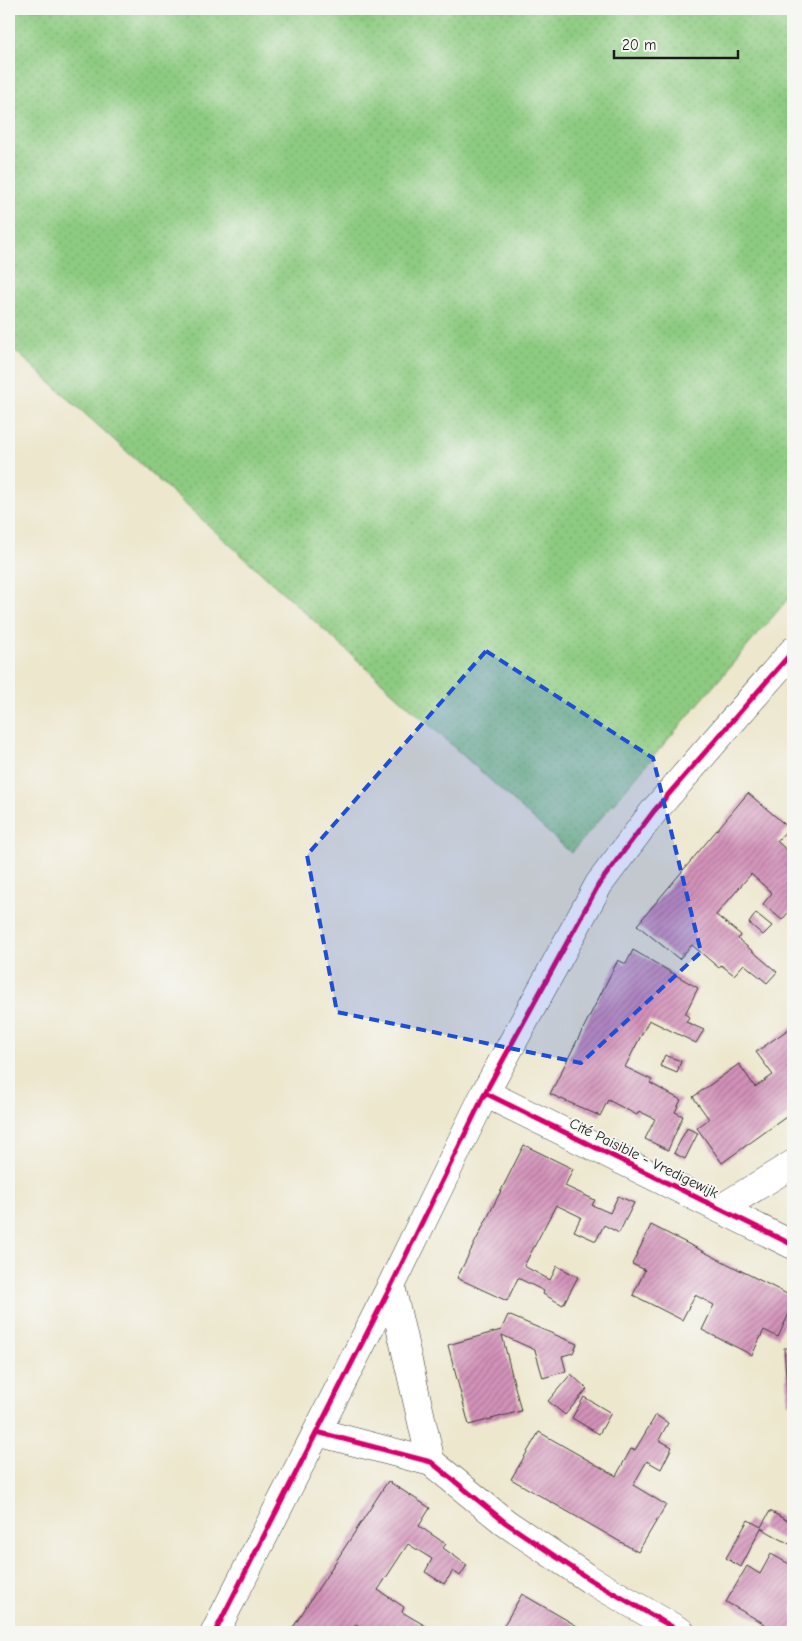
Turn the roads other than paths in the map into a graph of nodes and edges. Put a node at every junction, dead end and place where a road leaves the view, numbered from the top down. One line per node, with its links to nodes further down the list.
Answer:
1 (793, 651): 2 (street)
2 (484, 1093): 4 (street, Cité Paisible - Vredigewijk); 6 (street)
3 (793, 1164): 4 (street, Cité Paisible - Vredigewijk)
4 (720, 1209): 5 (street, Cité Paisible - Vredigewijk)
5 (793, 1246)
6 (391, 1286): 7 (street); 8 (street)
7 (317, 1432): 8 (street); 9 (street)
8 (431, 1462): 10 (street)
9 (215, 1632)
10 (681, 1632)

